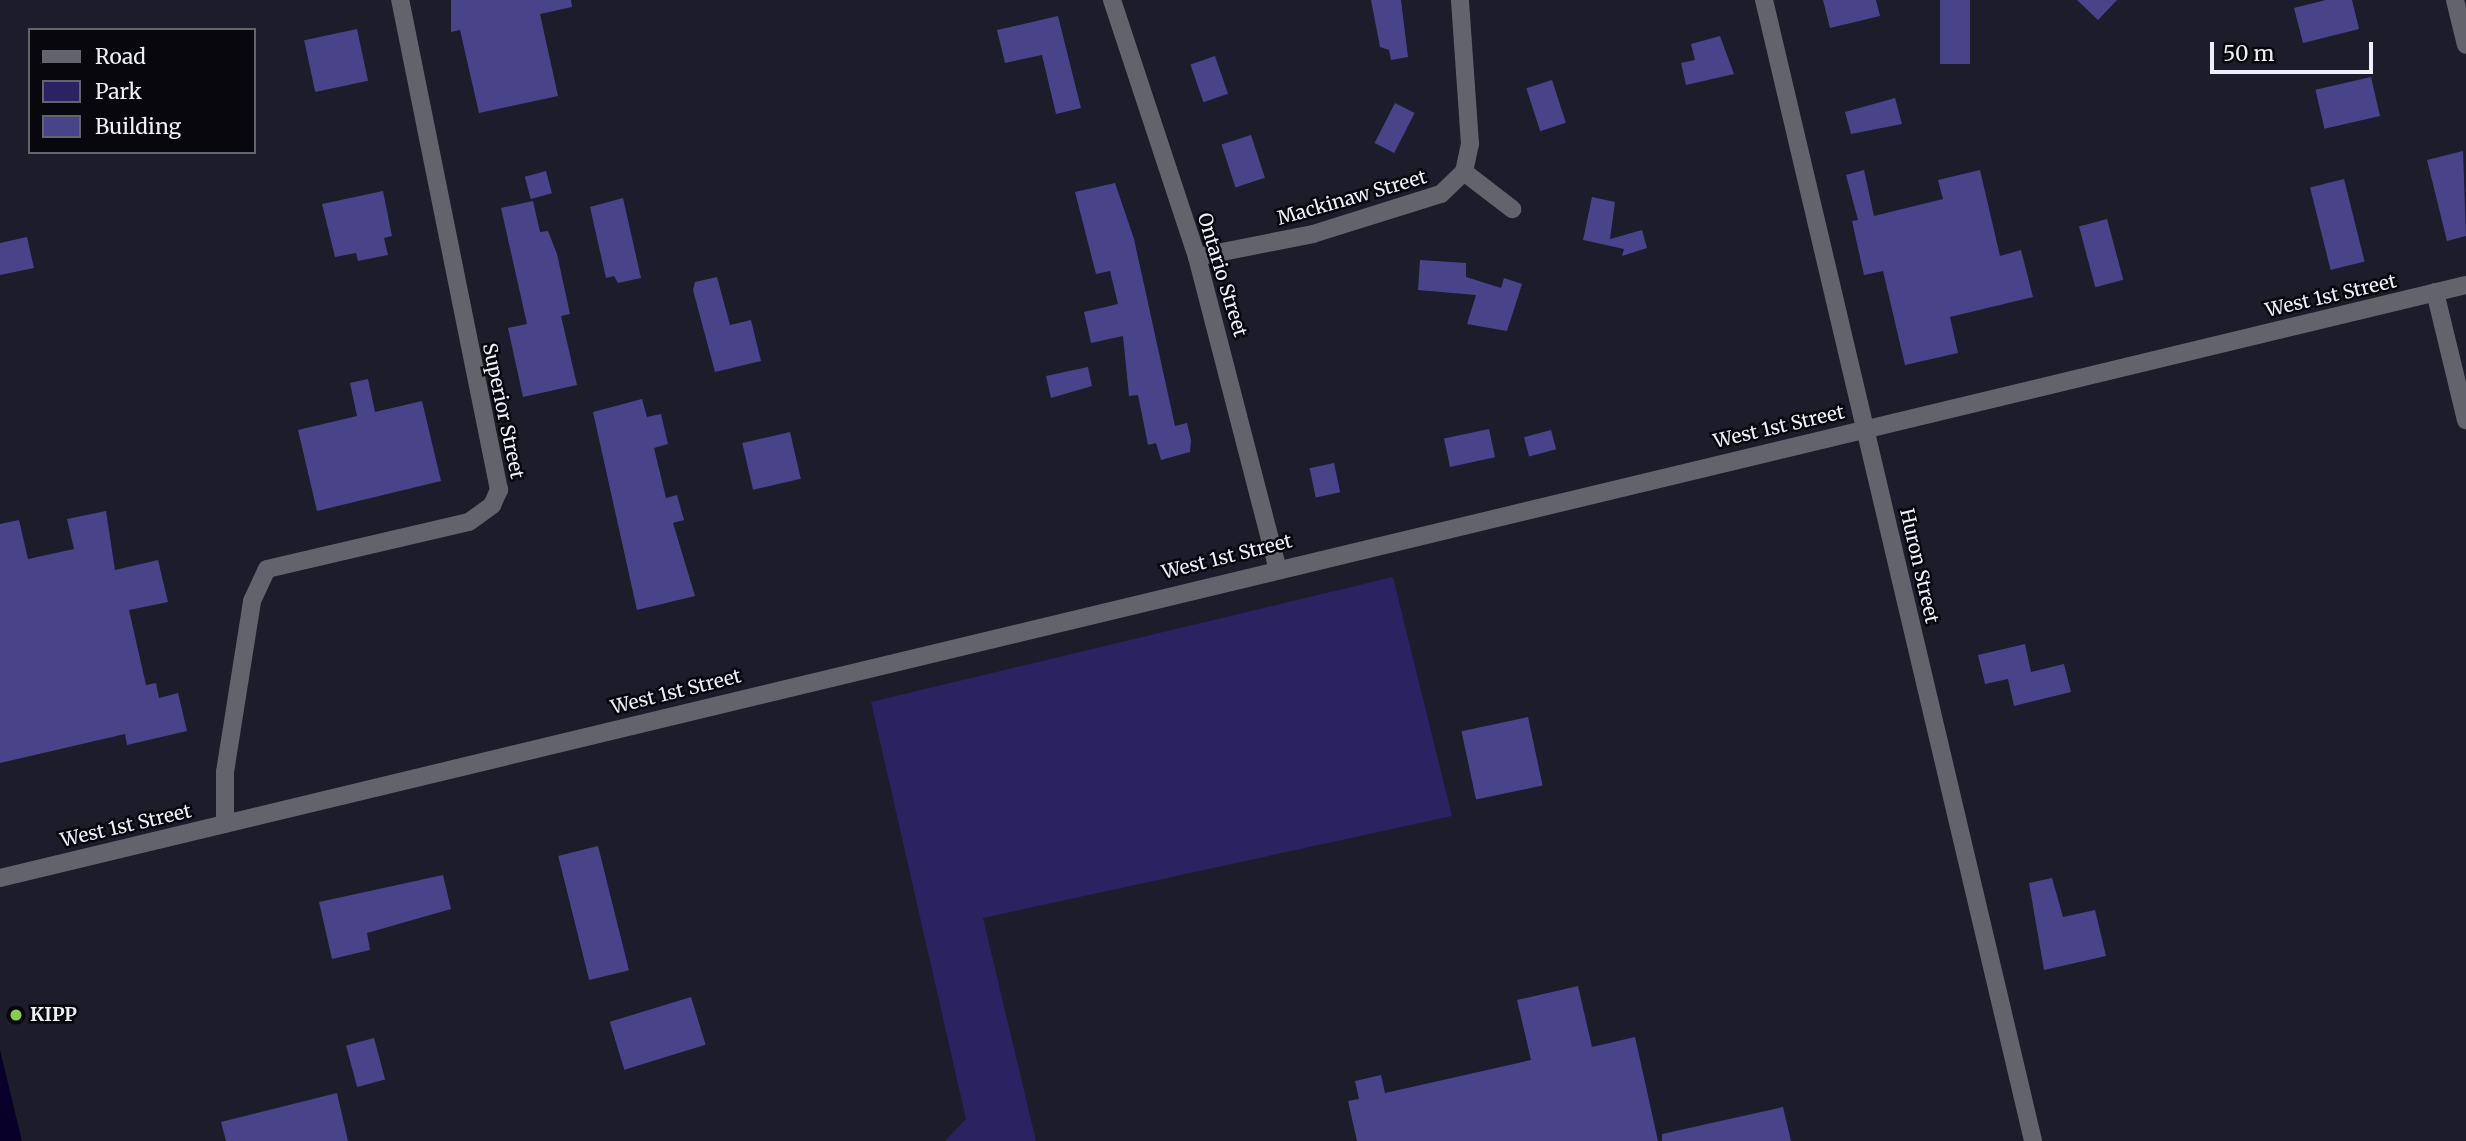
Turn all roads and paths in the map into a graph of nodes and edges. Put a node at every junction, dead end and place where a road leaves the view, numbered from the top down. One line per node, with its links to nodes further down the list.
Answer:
1 (400, 0): 15 (street, Superior Street)
2 (1112, 0): 9 (street, Ontario Street)
3 (1460, 0): 7 (street)
4 (1764, 0): 13 (street, Huron Street)
5 (2455, 0): 6 (street)
6 (2466, 45)
7 (1464, 172): 8 (street); 9 (street, Mackinaw Street)
8 (1512, 209)
9 (1197, 257): 14 (street, Ontario Street)
10 (2466, 285): 11 (street, West 1st Street)
11 (2435, 292): 12 (street); 13 (street, West 1st Street)
12 (2466, 420)
13 (1865, 428): 14 (street, West 1st Street); 17 (street, Huron Street)
14 (1277, 566): 15 (street, West 1st Street)
15 (225, 824): 16 (street, West 1st Street)
16 (0, 877)
17 (2033, 1141)

